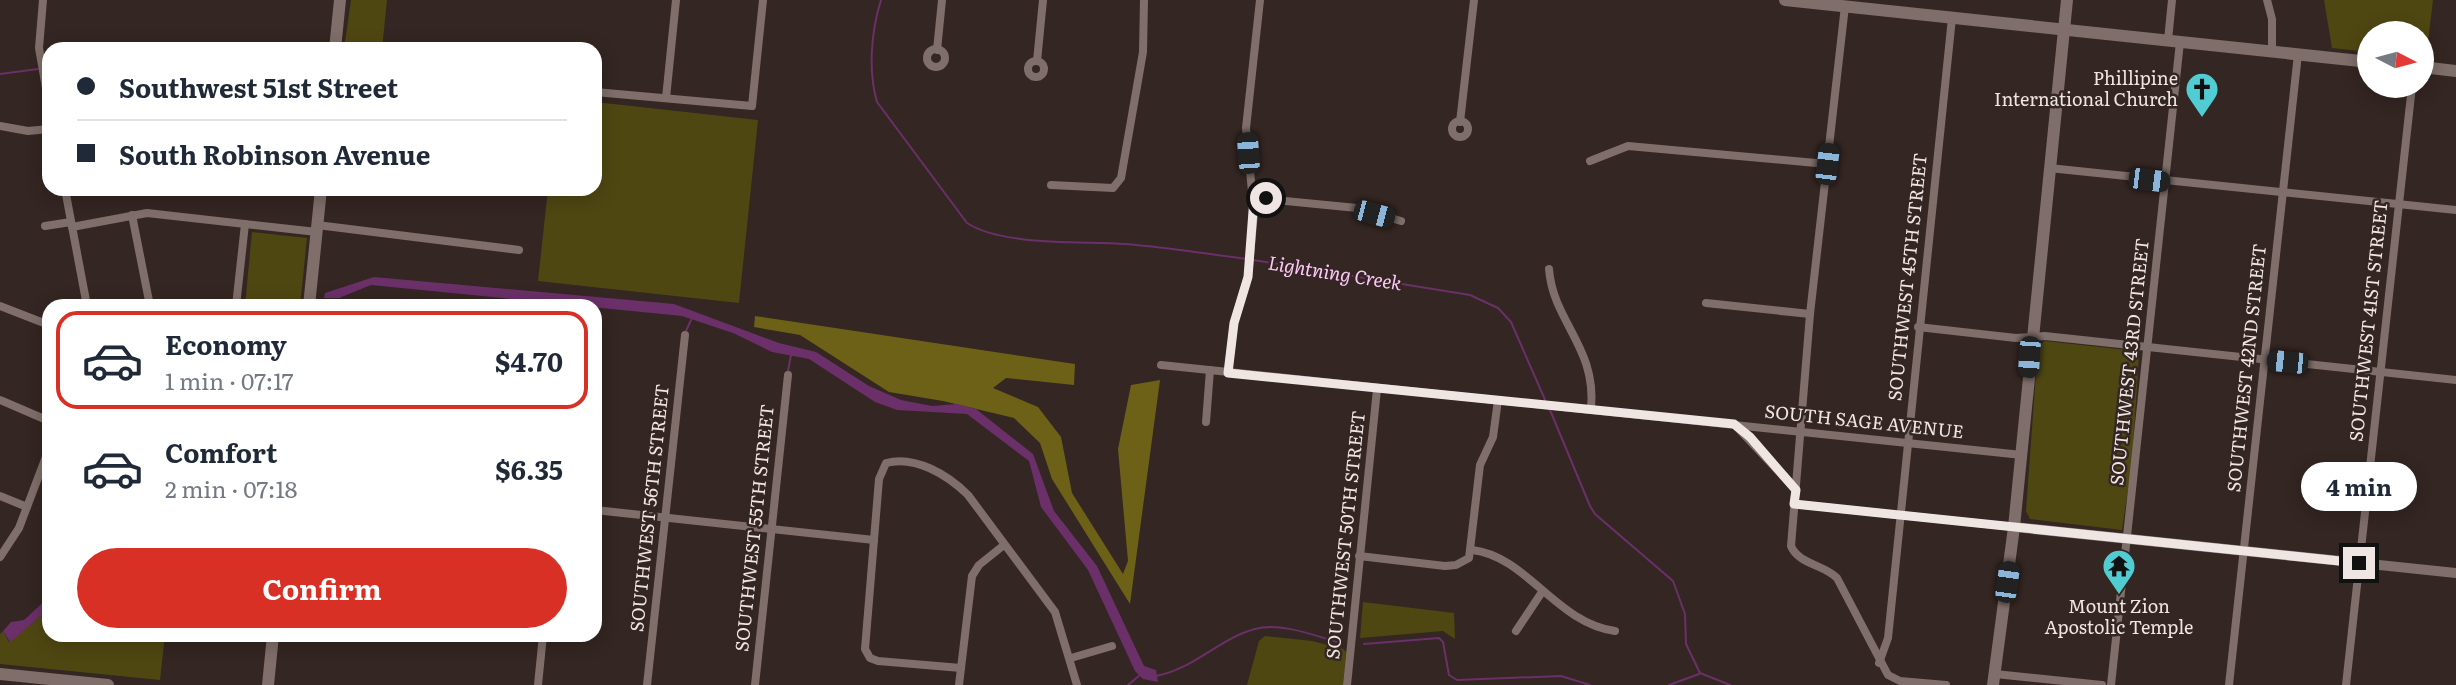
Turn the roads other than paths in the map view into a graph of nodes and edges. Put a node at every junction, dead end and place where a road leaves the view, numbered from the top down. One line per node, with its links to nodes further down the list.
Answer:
1 (43, 0): 24 (street)
2 (340, 0): 18 (main road)
3 (676, 0): 28 (street)
4 (763, 0): 28 (street)
5 (942, 0): 19 (street)
6 (1043, 0): 22 (street)
7 (1144, 0): 37 (street)
8 (1260, 0): 41 (street)
9 (1474, 0): 30 (street)
10 (1785, 0): 14 (main road)
11 (2067, 0): 16 (main road)
12 (2172, 0): 17 (street, SOUTHWEST 43RD STREET)
13 (2267, 0): 20 (street)
14 (1849, 4): 15 (main road); 34 (street)
15 (1952, 18): 16 (main road); 60 (street, SOUTHWEST 45TH STREET)
16 (2064, 29): 17 (main road); 35 (main road)
17 (2174, 41): 20 (main road); 36 (street, SOUTHWEST 43RD STREET)
18 (336, 42)
19 (937, 50)
20 (2272, 52): 21 (main road)
21 (2298, 54): 23 (main road); 38 (street, SOUTHWEST 42ND STREET)
22 (1037, 61)
23 (2357, 61)
24 (42, 65)
25 (2434, 68): 26 (main road)
26 (2456, 71)
27 (602, 93): 28 (street)
28 (666, 98)
29 (2411, 98): 42 (street, SOUTHWEST 41ST STREET)
30 (1460, 121)
31 (0, 126): 32 (street)
32 (42, 130)
33 (1590, 161): 34 (street)
34 (1827, 164): 58 (street)
35 (2049, 168): 36 (street); 62 (main road)
36 (2166, 182): 38 (street); 63 (street, SOUTHWEST 43RD STREET)
37 (1051, 185)
38 (2281, 194): 42 (street); 64 (street, SOUTHWEST 42ND STREET)
39 (66, 196): 47 (street)
40 (320, 196): 49 (main road)
41 (1254, 198): 45 (street); 68 (street)
42 (2398, 204): 43 (street); 67 (street, SOUTHWEST 41ST STREET)
43 (2456, 210)
44 (132, 215): 46 (street); 47 (street); 53 (street)
45 (1401, 221)
46 (245, 224): 49 (street); 54 (street)
47 (71, 225): 48 (street); 52 (street)
48 (46, 226)
49 (317, 228): 50 (street); 55 (main road)
50 (519, 250)
51 (1549, 269): 74 (street)
52 (86, 299)
53 (149, 299)
54 (237, 299)
55 (310, 299)
56 (1706, 303): 58 (street)
57 (0, 306): 59 (street)
58 (1810, 314): 78 (street)
59 (42, 322)
60 (1918, 327): 62 (street); 79 (street, SOUTHWEST 45TH STREET)
61 (685, 335): 88 (street, SOUTHWEST 56TH STREET)
62 (2031, 337): 63 (street); 80 (main road)
63 (2146, 347): 64 (street); 91 (street, SOUTHWEST 43RD STREET)
64 (2263, 360): 67 (street); 95 (street, SOUTHWEST 42ND STREET)
65 (1161, 365): 66 (street, SOUTH SAGE AVENUE)
66 (1210, 370): 68 (street, SOUTH SAGE AVENUE); 76 (street)
67 (2380, 372): 70 (street); 98 (street, SOUTHWEST 41ST STREET)
68 (1228, 373): 71 (street, SOUTH SAGE AVENUE)
69 (788, 375): 90 (street, SOUTHWEST 55TH STREET)
70 (2456, 380)
71 (1377, 389): 73 (street, SOUTH SAGE AVENUE); 96 (street, SOUTHWEST 50TH STREET)
72 (0, 400): 75 (street)
73 (1498, 400): 74 (street, SOUTH SAGE AVENUE); 94 (street)
74 (1591, 410): 77 (street, SOUTH SAGE AVENUE)
75 (42, 419)
76 (1206, 422)
77 (1734, 424): 78 (street, SOUTH SAGE AVENUE); 82 (street)
78 (1802, 430): 79 (street, SOUTH SAGE AVENUE); 82 (street)
79 (1907, 442): 80 (street, SOUTH SAGE AVENUE); 87 (street, SOUTHWEST 45TH STREET)
80 (2022, 455): 89 (main road)
81 (42, 467): 85 (street)
82 (1796, 490): 84 (street)
83 (0, 496): 85 (street)
84 (1794, 504): 87 (street); 107 (street)
85 (27, 507): 97 (street)
86 (602, 511): 88 (street)
87 (1901, 515): 89 (street); 107 (street, SOUTHWEST 45TH STREET)
88 (664, 516): 90 (street); 114 (street, SOUTHWEST 56TH STREET)
89 (2014, 527): 91 (street); 110 (main road)
90 (769, 530): 92 (street); 115 (street, SOUTHWEST 55TH STREET)
91 (2127, 538): 95 (street); 121 (street, SOUTHWEST 43RD STREET)
92 (874, 540): 93 (street); 108 (street)
93 (1004, 545): 106 (street); 108 (street)
94 (1472, 550): 96 (street); 100 (street)
95 (2243, 550): 98 (street); 122 (street, SOUTHWEST 42ND STREET)
96 (1359, 556): 118 (street, SOUTHWEST 50TH STREET)
97 (0, 557)
98 (2359, 563): 99 (street); 123 (street, SOUTHWEST 41ST STREET)
99 (2456, 573)
100 (1542, 592): 101 (street); 102 (street)
101 (1516, 631)
102 (1615, 631)
103 (272, 642): 112 (main road)
104 (542, 642): 113 (street)
105 (1112, 646): 106 (street)
106 (1071, 658): 117 (street)
107 (1879, 663): 119 (street)
108 (961, 668): 116 (street)
109 (0, 674): 111 (main road)
110 (1994, 680): 120 (street)
111 (108, 685)
112 (268, 685)
113 (538, 685)
114 (647, 685)
115 (755, 685)
116 (959, 685)
117 (1077, 685)
118 (1347, 685)
119 (1946, 685)
120 (2102, 685)
121 (2111, 685)
122 (2229, 685)
123 (2346, 685)

